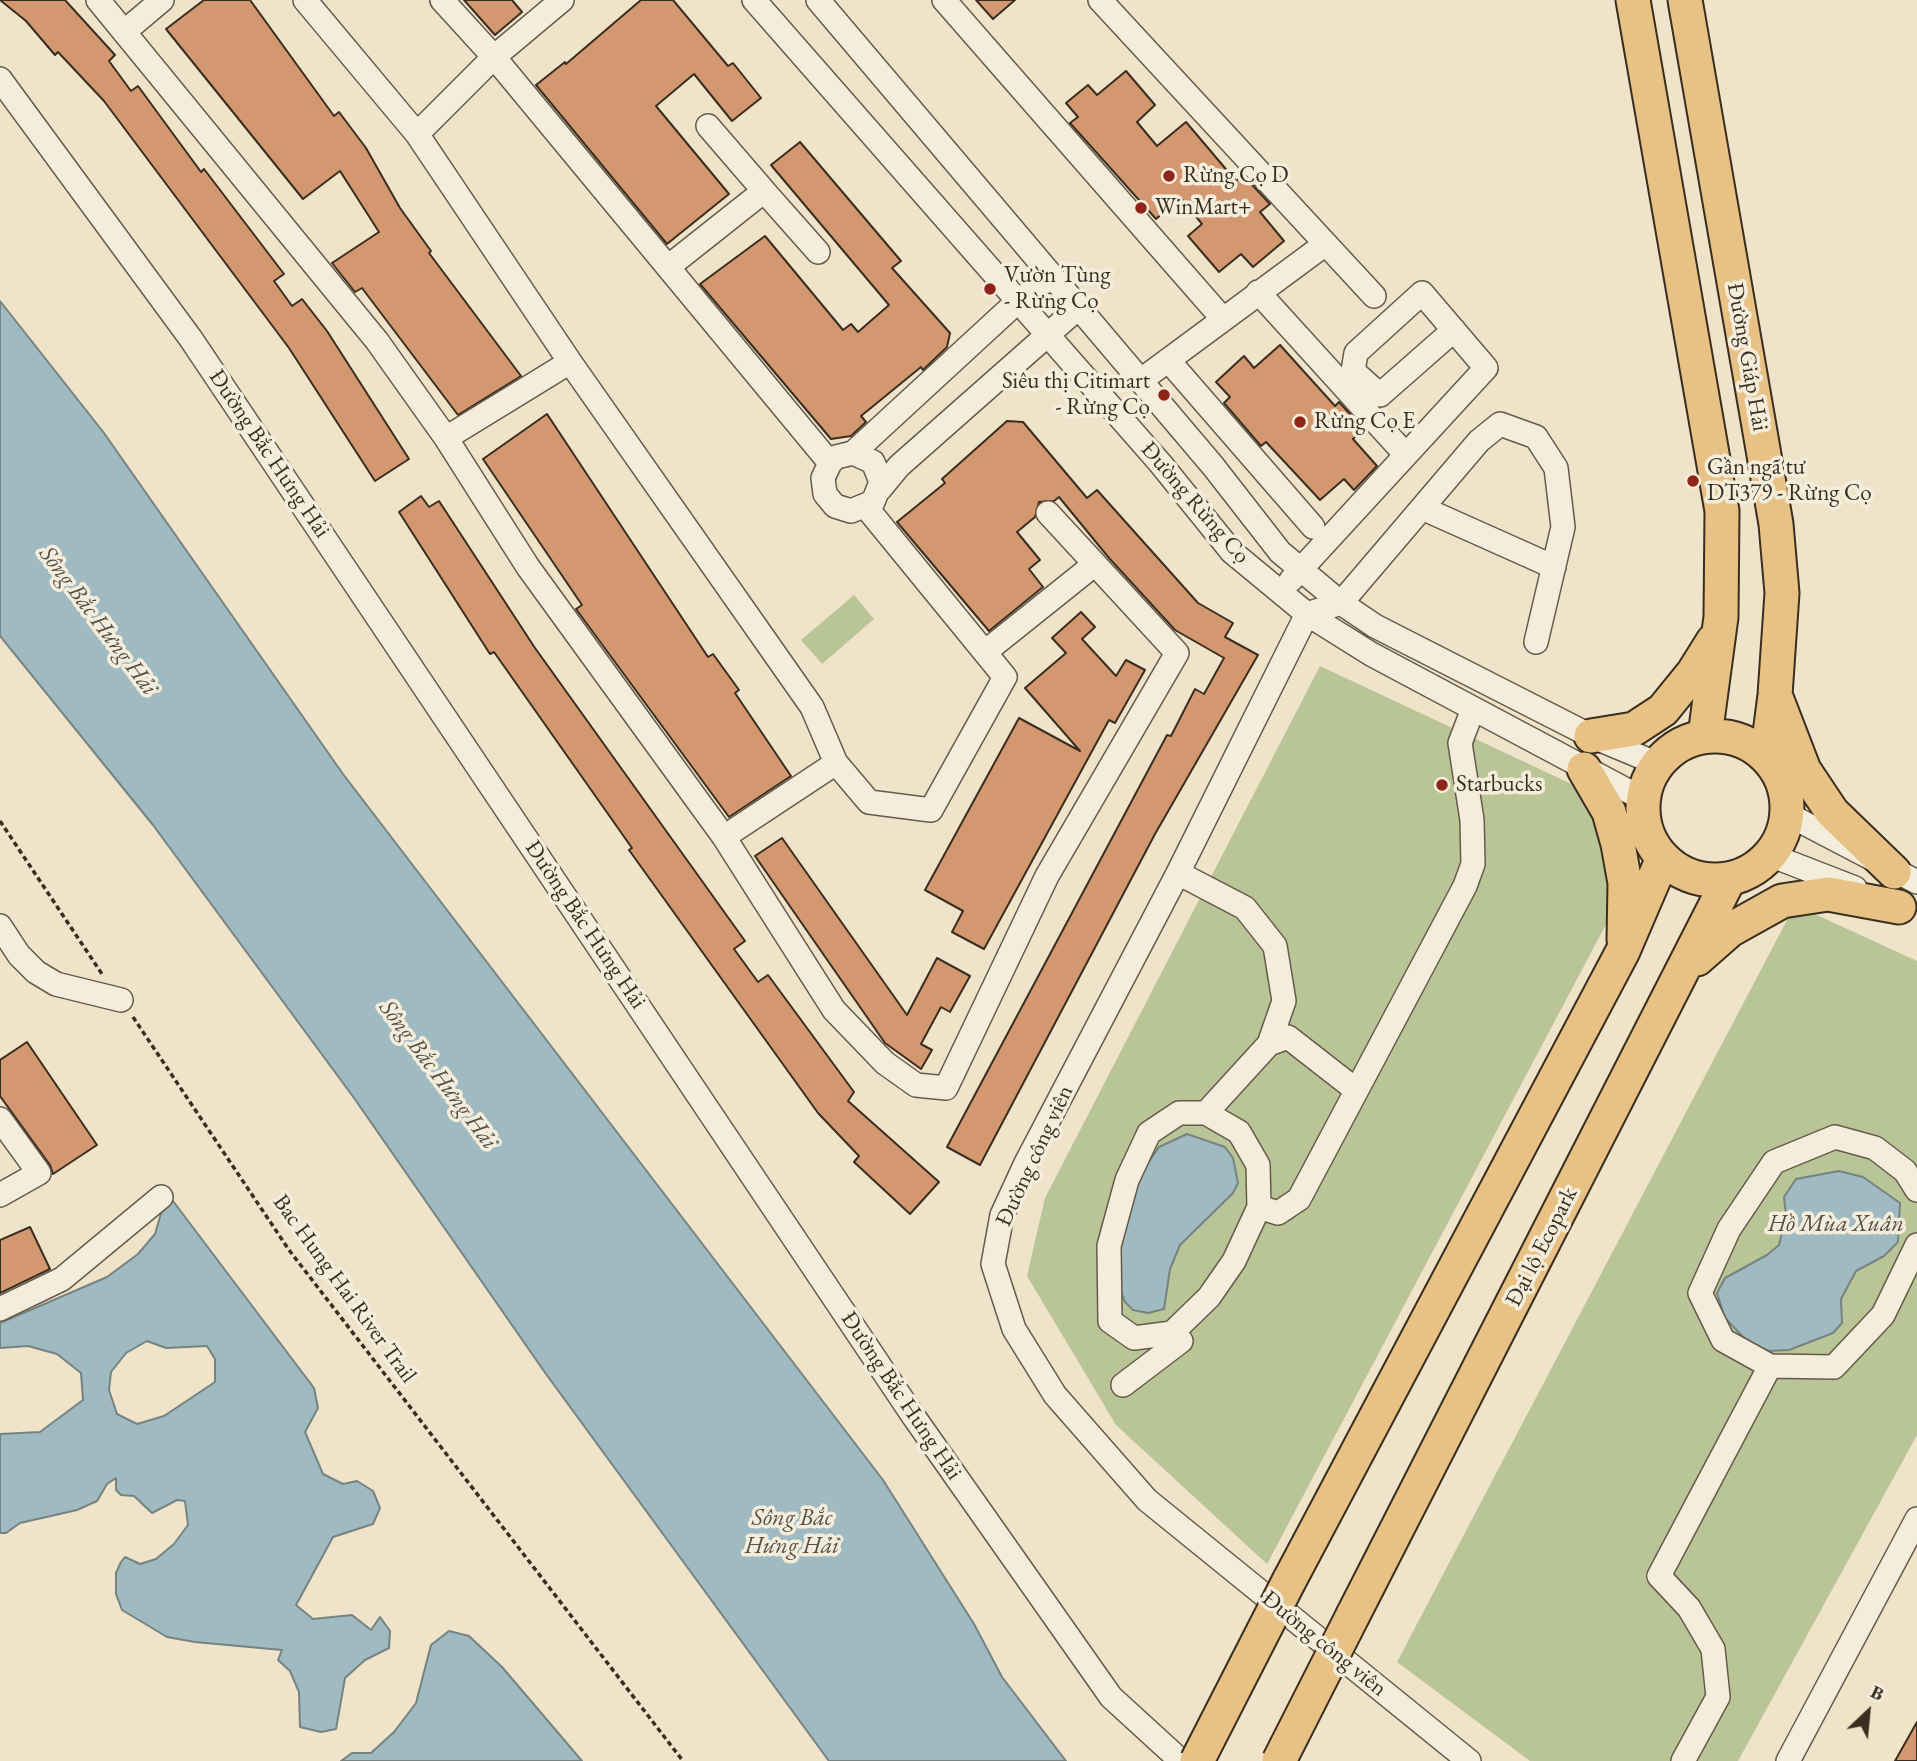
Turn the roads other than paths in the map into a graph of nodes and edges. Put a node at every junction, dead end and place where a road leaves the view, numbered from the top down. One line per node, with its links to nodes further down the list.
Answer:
1 (98, 0): 12 (street)
2 (162, 0): 12 (street)
3 (304, 0): 16 (street)
4 (442, 0): 13 (street)
5 (562, 0): 13 (street)
6 (754, 0): 24 (street, Đường Rừng Cọ)
7 (944, 0): 26 (street)
8 (1100, 0): 18 (street)
9 (1633, 0): 46 (highway)
10 (1685, 0): 49 (highway, Đường Giáp Hải)
11 (825, 3): 21 (street, Đường Rừng Cọ)
12 (124, 32): 32 (street)
13 (494, 57): 16 (street); 20 (street)
14 (0, 79): 83 (street, Đường Bắc Hưng Hải)
15 (708, 126): 17 (street)
16 (417, 134): 30 (street)
17 (764, 191): 19 (street); 20 (street)
18 (1324, 245): 22 (street); 23 (street)
19 (818, 252)
20 (668, 267): 35 (street)
21 (1051, 277): 24 (street); 25 (street, Đường Rừng Cọ)
22 (1258, 292): 26 (street); 34 (street)
23 (1374, 296)
24 (1018, 301): 28 (street, Đường Rừng Cọ); 33 (street)
25 (1078, 308): 28 (street); 31 (street, Đường Rừng Cọ)
26 (1222, 318): 29 (street)
27 (1454, 330): 27 (street); 34 (street)
28 (1047, 334): 36 (street); 43 (street, Đường Rừng Cọ)
29 (1168, 360): 31 (street); 39 (street)
30 (569, 362): 32 (street); 54 (street)
31 (1140, 380): 42 (street, Đường Rừng Cọ)
32 (446, 438): 59 (street)
33 (853, 453): 35 (street); 36 (street)
34 (1406, 455): 42 (street)
35 (830, 463): 36 (street)
36 (873, 498): 48 (street)
37 (1422, 508): 41 (street); 41 (street); 44 (street)
38 (1048, 513): 40 (street)
39 (1313, 527)
40 (1095, 564): 48 (street); 59 (street)
41 (1554, 567): 47 (street)
42 (1301, 569): 43 (street); 44 (street, Đường Rừng Cọ)
43 (1281, 592): 45 (street, Đường Rừng Cọ)
44 (1340, 603): 45 (street); 51 (street, Đường Rừng Cọ)
45 (1307, 614): 50 (street, Đường Rừng Cọ); 62 (street, Đường công viên)
46 (1718, 633): 51 (highway); 52 (highway)
47 (1536, 642)
48 (985, 652): 54 (street)
49 (1775, 695): 53 (highway, Đường Giáp Hải); 64 (highway)
50 (1473, 709): 56 (street, Đường Rừng Cọ); 70 (street)
51 (1591, 736): 55 (street, Đường Rừng Cọ)
52 (1705, 736): 53 (highway); 55 (highway)
53 (1767, 757): 58 (highway)
54 (836, 763): 59 (street)
55 (1658, 764): 57 (highway)
56 (1584, 769): 57 (street, Đường Rừng Cọ); 66 (highway)
57 (1643, 799): 61 (highway)
58 (1787, 814): 60 (highway); 64 (street)
59 (724, 837)
60 (1770, 855): 63 (highway); 64 (street)
61 (1663, 858): 63 (highway); 66 (highway)
62 (1178, 873): 69 (street); 86 (street, Đường công viên)
63 (1729, 878): 67 (highway, Đại lộ Ecopark)
64 (1907, 894): 67 (highway)
65 (0, 926): 68 (street)
66 (1623, 951): 84 (highway, bridge)
67 (1685, 970): 85 (highway, Đại lộ Ecopark, bridge)
68 (121, 1000)
69 (1269, 1044): 70 (street); 71 (street)
70 (1356, 1090): 76 (street)
71 (1206, 1114): 76 (street); 79 (street)
72 (0, 1119): 74 (street)
73 (1917, 1190): 80 (street)
74 (0, 1195)
75 (161, 1197): 78 (street)
76 (1259, 1207): 79 (street)
77 (1917, 1245): 80 (street)
78 (0, 1309)
79 (1172, 1333): 81 (street)
80 (1770, 1367): 87 (street)
81 (1123, 1385)
82 (1917, 1519): 88 (street)
83 (1181, 1761)
84 (1197, 1761)
85 (1279, 1761)
86 (1469, 1761)
87 (1683, 1761)
88 (1788, 1761)

